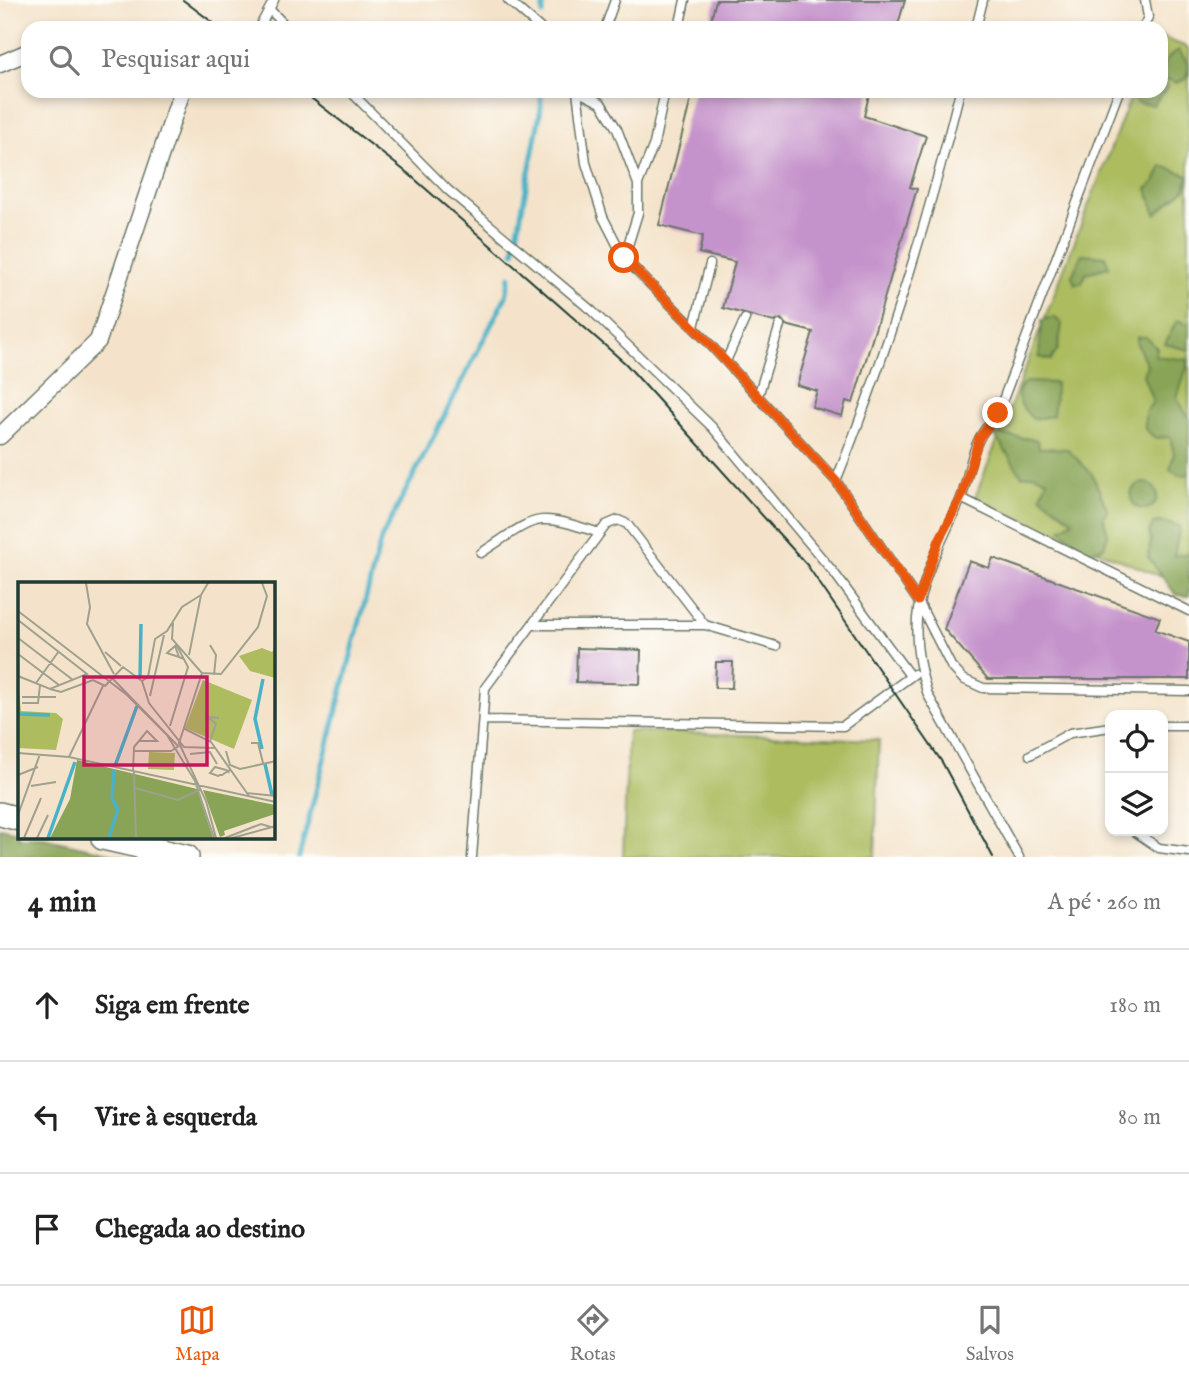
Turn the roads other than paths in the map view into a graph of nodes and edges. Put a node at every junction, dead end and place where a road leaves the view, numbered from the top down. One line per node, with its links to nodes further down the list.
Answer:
1 (274, 0): 7 (lane)
2 (508, 0): 10 (lane)
3 (615, 0): 11 (lane)
4 (685, 0): 12 (lane)
5 (983, 0): 13 (lane)
6 (1145, 0): 14 (lane)
7 (270, 10): 8 (lane); 9 (lane)
8 (263, 21)
9 (281, 21)
10 (532, 21)
11 (608, 21)
12 (680, 21)
13 (978, 21)
14 (1146, 21)
15 (21, 55): 16 (street)
16 (0, 64)
17 (180, 98): 32 (street)
18 (357, 98): 43 (lane)
19 (578, 98): 25 (lane)
20 (591, 98): 24 (lane)
21 (664, 98): 24 (lane)
22 (958, 98): 33 (lane)
23 (1116, 98): 34 (lane)
24 (638, 184): 25 (lane)
25 (624, 258): 29 (lane)
26 (710, 264): 29 (lane)
27 (745, 319): 30 (lane)
28 (780, 325): 31 (lane)
29 (694, 327): 30 (lane)
30 (726, 361): 31 (lane)
31 (758, 396): 33 (lane)
32 (0, 436)
33 (836, 481): 37 (lane)
34 (961, 498): 37 (lane); 38 (lane)
35 (599, 533): 36 (lane); 39 (lane); 40 (lane)
36 (481, 553)
37 (918, 601): 42 (lane); 44 (lane)
38 (1189, 611)
39 (532, 625): 40 (lane); 45 (lane)
40 (705, 625): 41 (lane)
41 (776, 646)
42 (920, 669): 43 (lane); 57 (lane)
43 (910, 676): 45 (lane)
44 (1189, 691)
45 (482, 720): 56 (lane)
46 (1168, 726): 47 (lane)
47 (1189, 726)
48 (1105, 728): 49 (lane)
49 (1030, 755)
50 (0, 814): 51 (main road)
51 (18, 819)
52 (1141, 836): 54 (lane)
53 (107, 839): 55 (main road)
54 (1189, 852)
55 (187, 857)
56 (472, 857)
57 (1019, 857)

